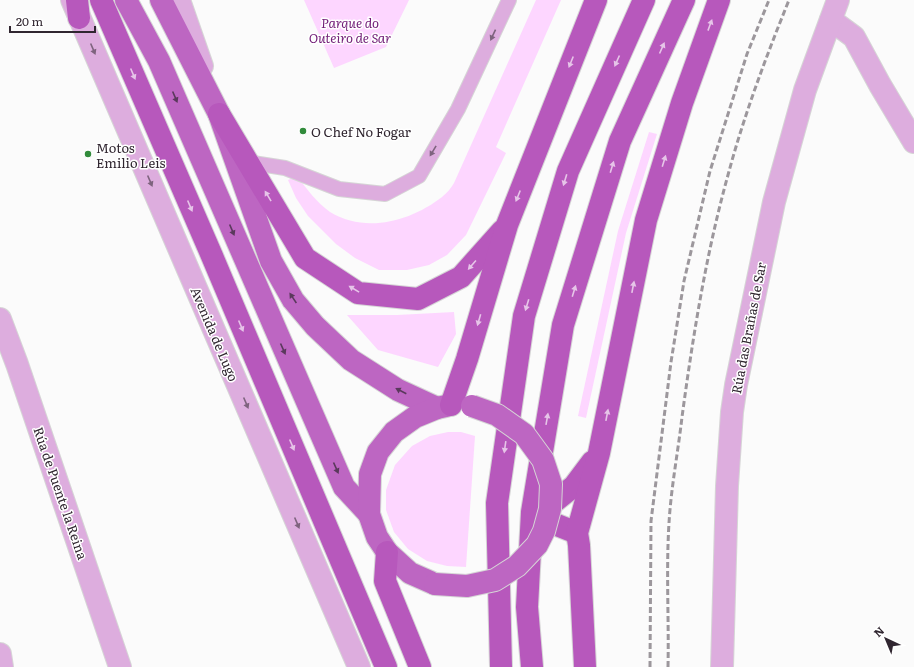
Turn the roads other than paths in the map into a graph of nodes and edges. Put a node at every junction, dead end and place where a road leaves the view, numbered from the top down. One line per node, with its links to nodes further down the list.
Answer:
1 (101, 0): 29 (highway, one-way to 29)
2 (126, 0): 21 (main road, one-way to 21)
3 (161, 0): 13 (main road)
4 (180, 0): 13 (street)
5 (509, 0): 15 (lane, one-way to 15)
6 (596, 0): 16 (highway, one-way to 16)
7 (644, 0): 30 (highway, one-way to 30)
8 (684, 0): 20 (highway, one-way to 8)
9 (719, 0): 19 (highway, one-way to 9)
10 (838, 0): 12 (street, Rúa das Brañas de Sar)
11 (76, 6): 28 (street, Avenida de Lugo, one-way to 28)
12 (831, 20): 14 (street); 33 (street, Rúa das Brañas de Sar)
13 (218, 114): 15 (highway); 18 (main road, one-way to 13)
14 (914, 142)
15 (247, 162): 16 (highway, one-way to 15)
16 (507, 225): 18 (highway, one-way to 18)
17 (0, 319): 27 (street, Rúa de Puente la Reina)
18 (444, 406): 20 (main road, bridge); 21 (main road)
19 (599, 453): 20 (highway); 22 (highway)
20 (543, 513): 22 (highway); 23 (main road, bridge); 31 (highway)
21 (369, 514): 23 (main road)
22 (577, 533): 32 (highway)
23 (387, 552): 25 (highway)
24 (0, 654): 26 (street)
25 (415, 662)
26 (2, 667)
27 (120, 667)
28 (359, 667)
29 (386, 667)
30 (501, 667)
31 (532, 667)
32 (586, 667)
33 (722, 667)

